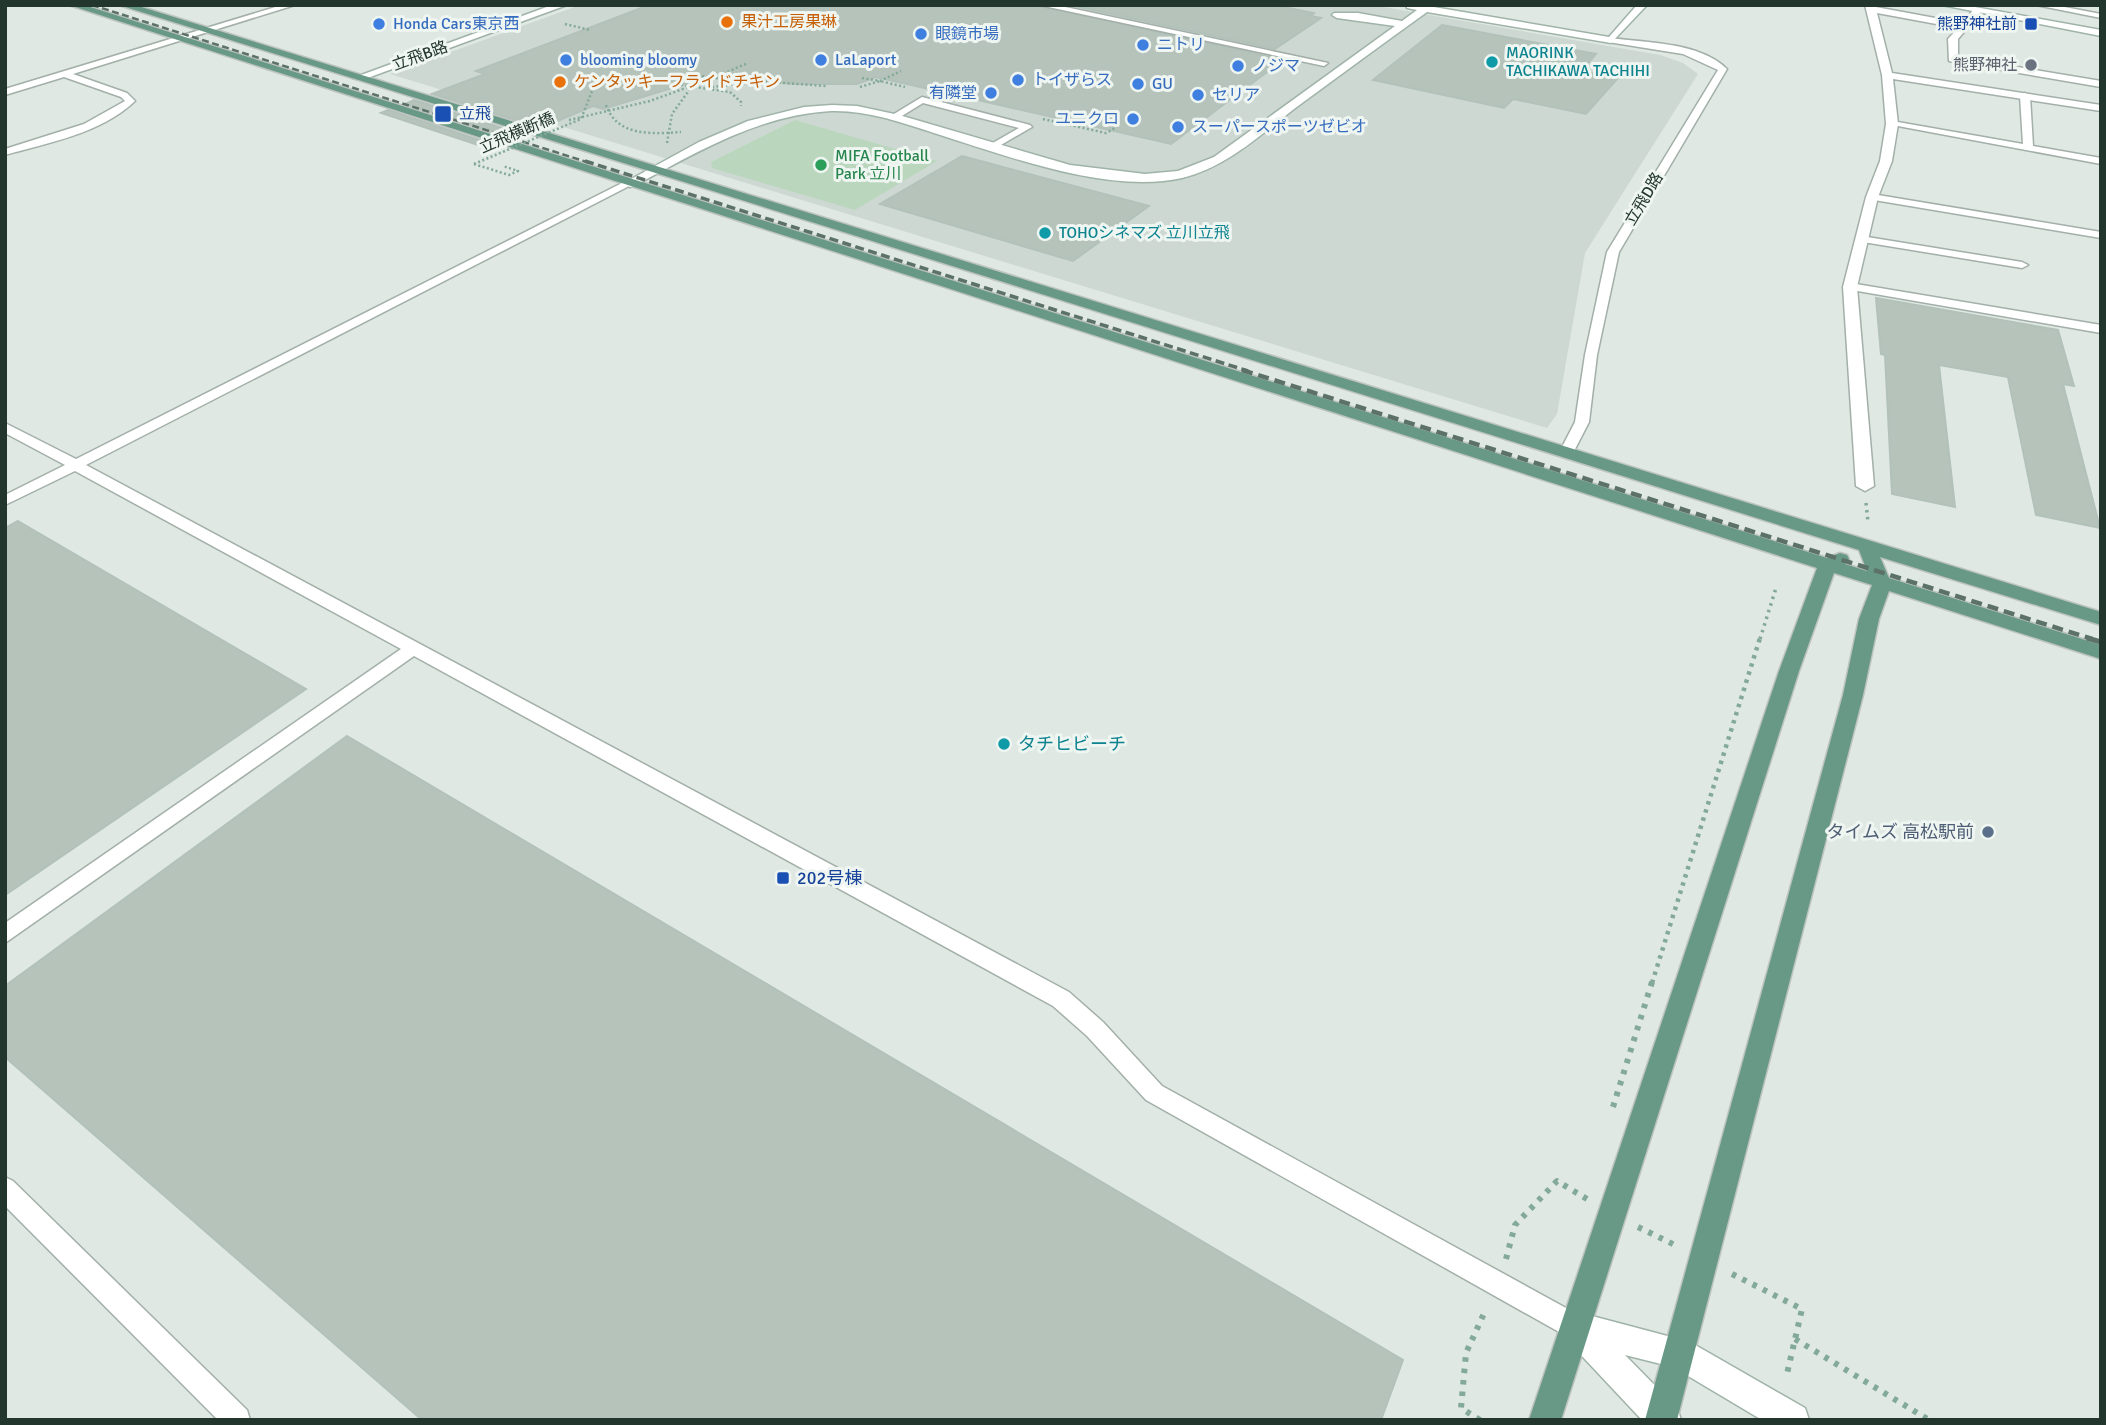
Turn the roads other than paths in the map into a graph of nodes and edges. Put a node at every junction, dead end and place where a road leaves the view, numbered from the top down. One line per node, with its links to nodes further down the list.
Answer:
1 (74, 5): 21 (main road)
2 (124, 5): 19 (main road)
3 (291, 5): 19 (lane)
4 (562, 5): 26 (street, 立飛B路)
5 (1043, 5): 23 (lane)
6 (1404, 5): 10 (street)
7 (1642, 5): 22 (street)
8 (1947, 5): 12 (street)
9 (2040, 5): 16 (lane)
10 (1410, 6): 13 (street)
11 (1870, 7): 18 (street); 25 (street)
12 (1963, 7): 14 (street)
13 (1424, 9): 17 (street); 22 (street)
14 (1977, 11): 18 (street); 20 (street)
15 (1337, 15): 17 (street)
16 (2101, 16)
17 (1403, 24): 33 (street)
18 (1965, 26): 27 (street)
19 (207, 30): 21 (lane); 26 (main road)
20 (2101, 33)
21 (178, 39): 24 (lane); 38 (main road)
22 (1611, 40): 46 (lane, 立飛D路)
23 (1324, 63)
24 (64, 74): 28 (lane); 35 (lane)
25 (1887, 75): 29 (street); 32 (street)
26 (358, 78): 37 (main road)
27 (2101, 84)
28 (5, 92)
29 (2025, 96): 30 (street); 34 (lane)
30 (2101, 108)
31 (894, 117): 33 (street); 33 (lane); 37 (street)
32 (1892, 124): 34 (lane); 39 (street)
33 (994, 146)
34 (2028, 148): 36 (lane)
35 (5, 152)
36 (2101, 161)
37 (656, 169): 38 (street); 46 (main road)
38 (630, 183): 47 (lane); 51 (main road)
39 (1872, 197): 40 (lane); 41 (street)
40 (2101, 235)
41 (1861, 239): 42 (lane); 43 (street)
42 (2022, 265)
43 (1850, 286): 44 (lane); 48 (street)
44 (2101, 329)
45 (5, 426): 47 (lane)
46 (1566, 453): 50 (main road)
47 (76, 465): 49 (lane); 54 (lane)
48 (1865, 486)
49 (5, 500)
50 (1868, 538): 51 (main road); 52 (main road); 53 (main road)
51 (1828, 566): 52 (main road); 58 (main road)
52 (1882, 583): 55 (main road); 59 (main road)
53 (2101, 619)
54 (415, 647): 56 (lane); 58 (lane)
55 (2101, 652)
56 (5, 934)
57 (5, 1189): 61 (lane)
58 (1577, 1328): 59 (street); 60 (street); 62 (main road)
59 (1679, 1353): 60 (main road); 63 (street)
60 (1663, 1419)
61 (237, 1420)
62 (1545, 1420)
63 (1793, 1420)

